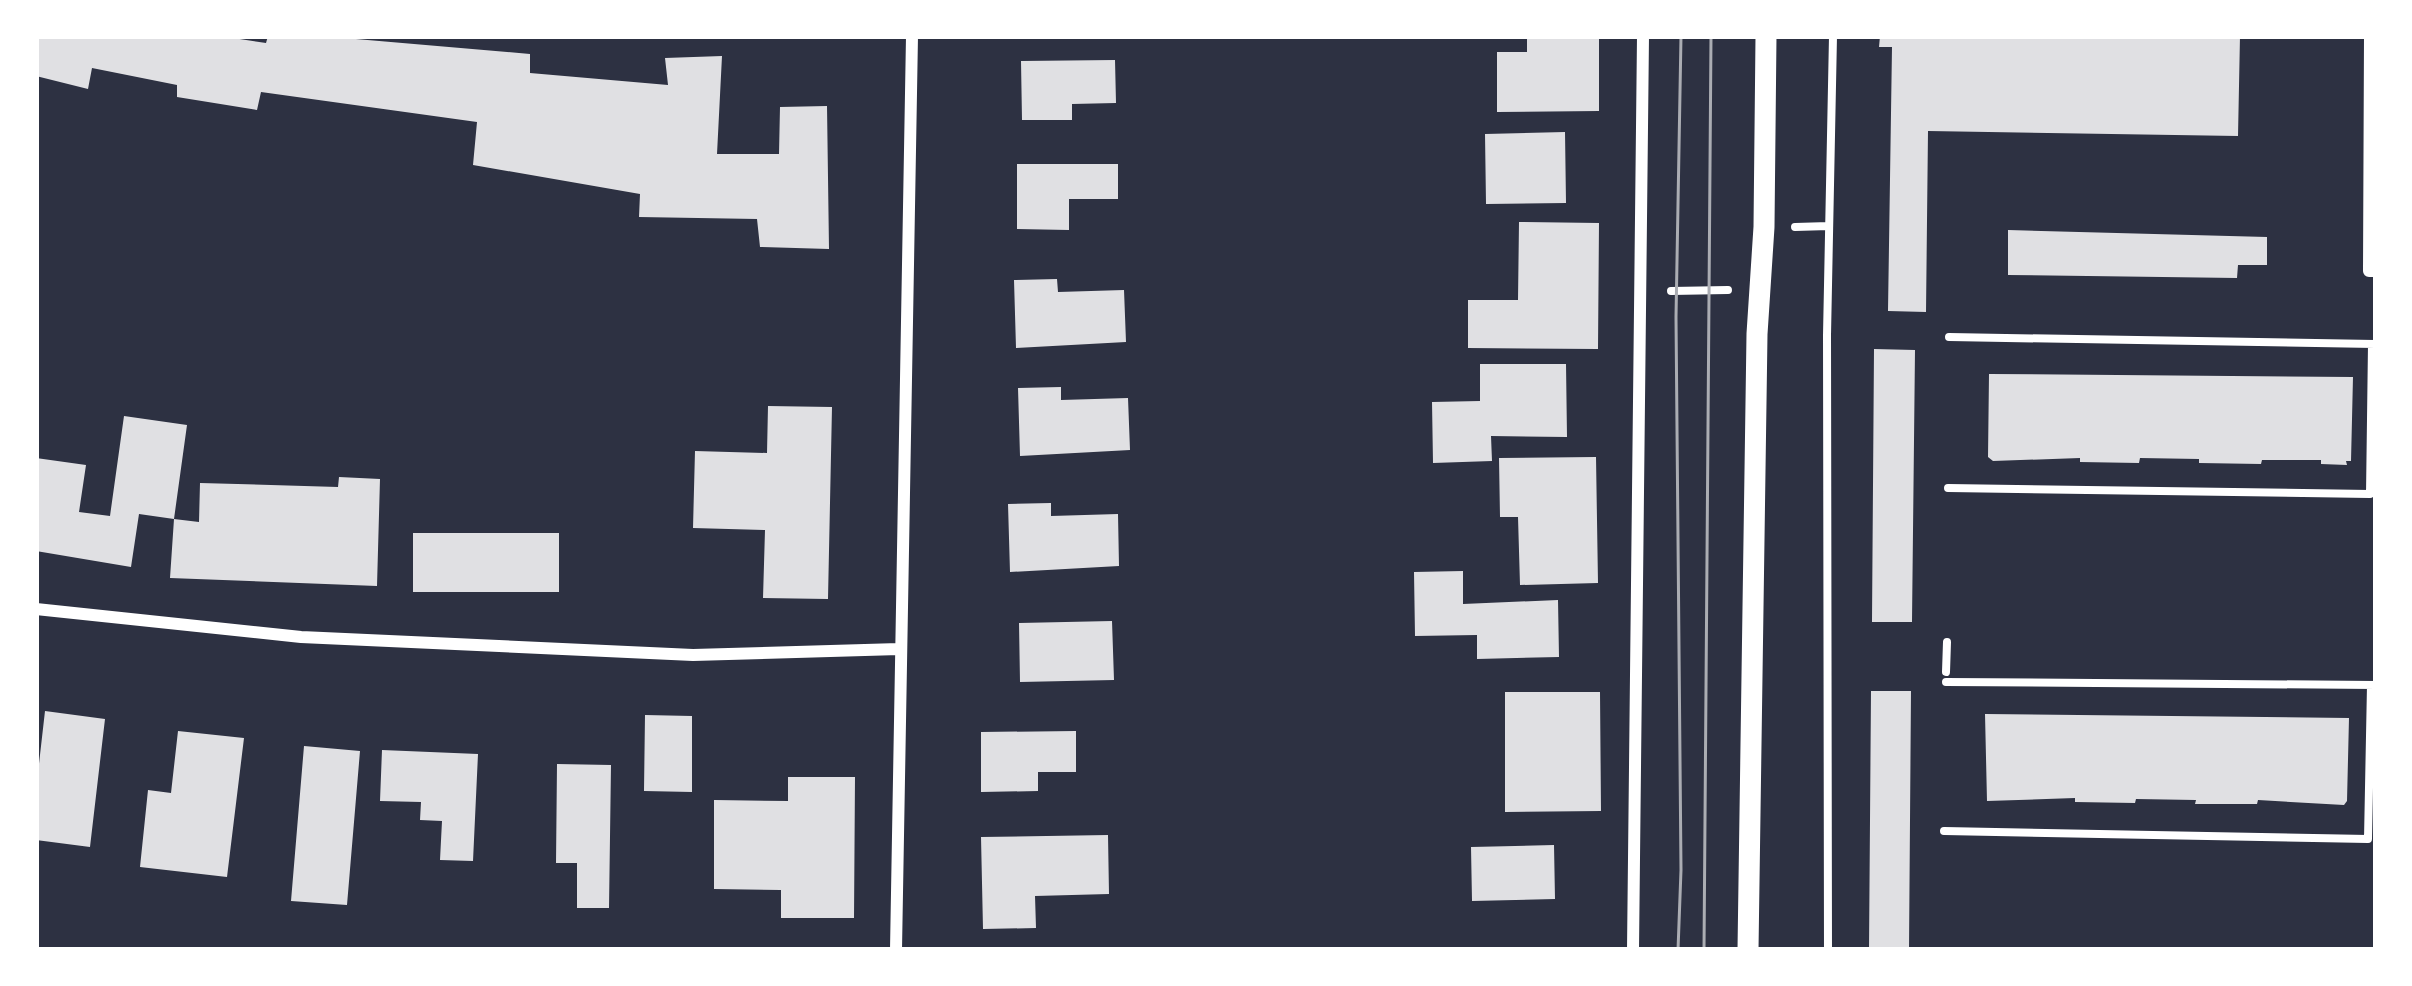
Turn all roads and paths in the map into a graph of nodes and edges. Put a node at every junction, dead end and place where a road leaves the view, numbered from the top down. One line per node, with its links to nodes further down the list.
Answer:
1 (912, 36): 12 (street)
2 (1642, 36): 16 (street)
3 (1766, 36): 17 (street)
4 (1833, 36): 18 (path)
5 (2370, 36): 6 (street)
6 (2376, 271)
7 (1949, 337): 8 (path)
8 (2374, 344): 9 (path)
9 (1948, 488)
10 (36, 609): 12 (street)
11 (1947, 642): 13 (path)
12 (899, 649): 15 (street)
13 (2374, 685): 14 (path)
14 (1945, 831)
15 (896, 950)
16 (1633, 950)
17 (1748, 950)
18 (1828, 950)

